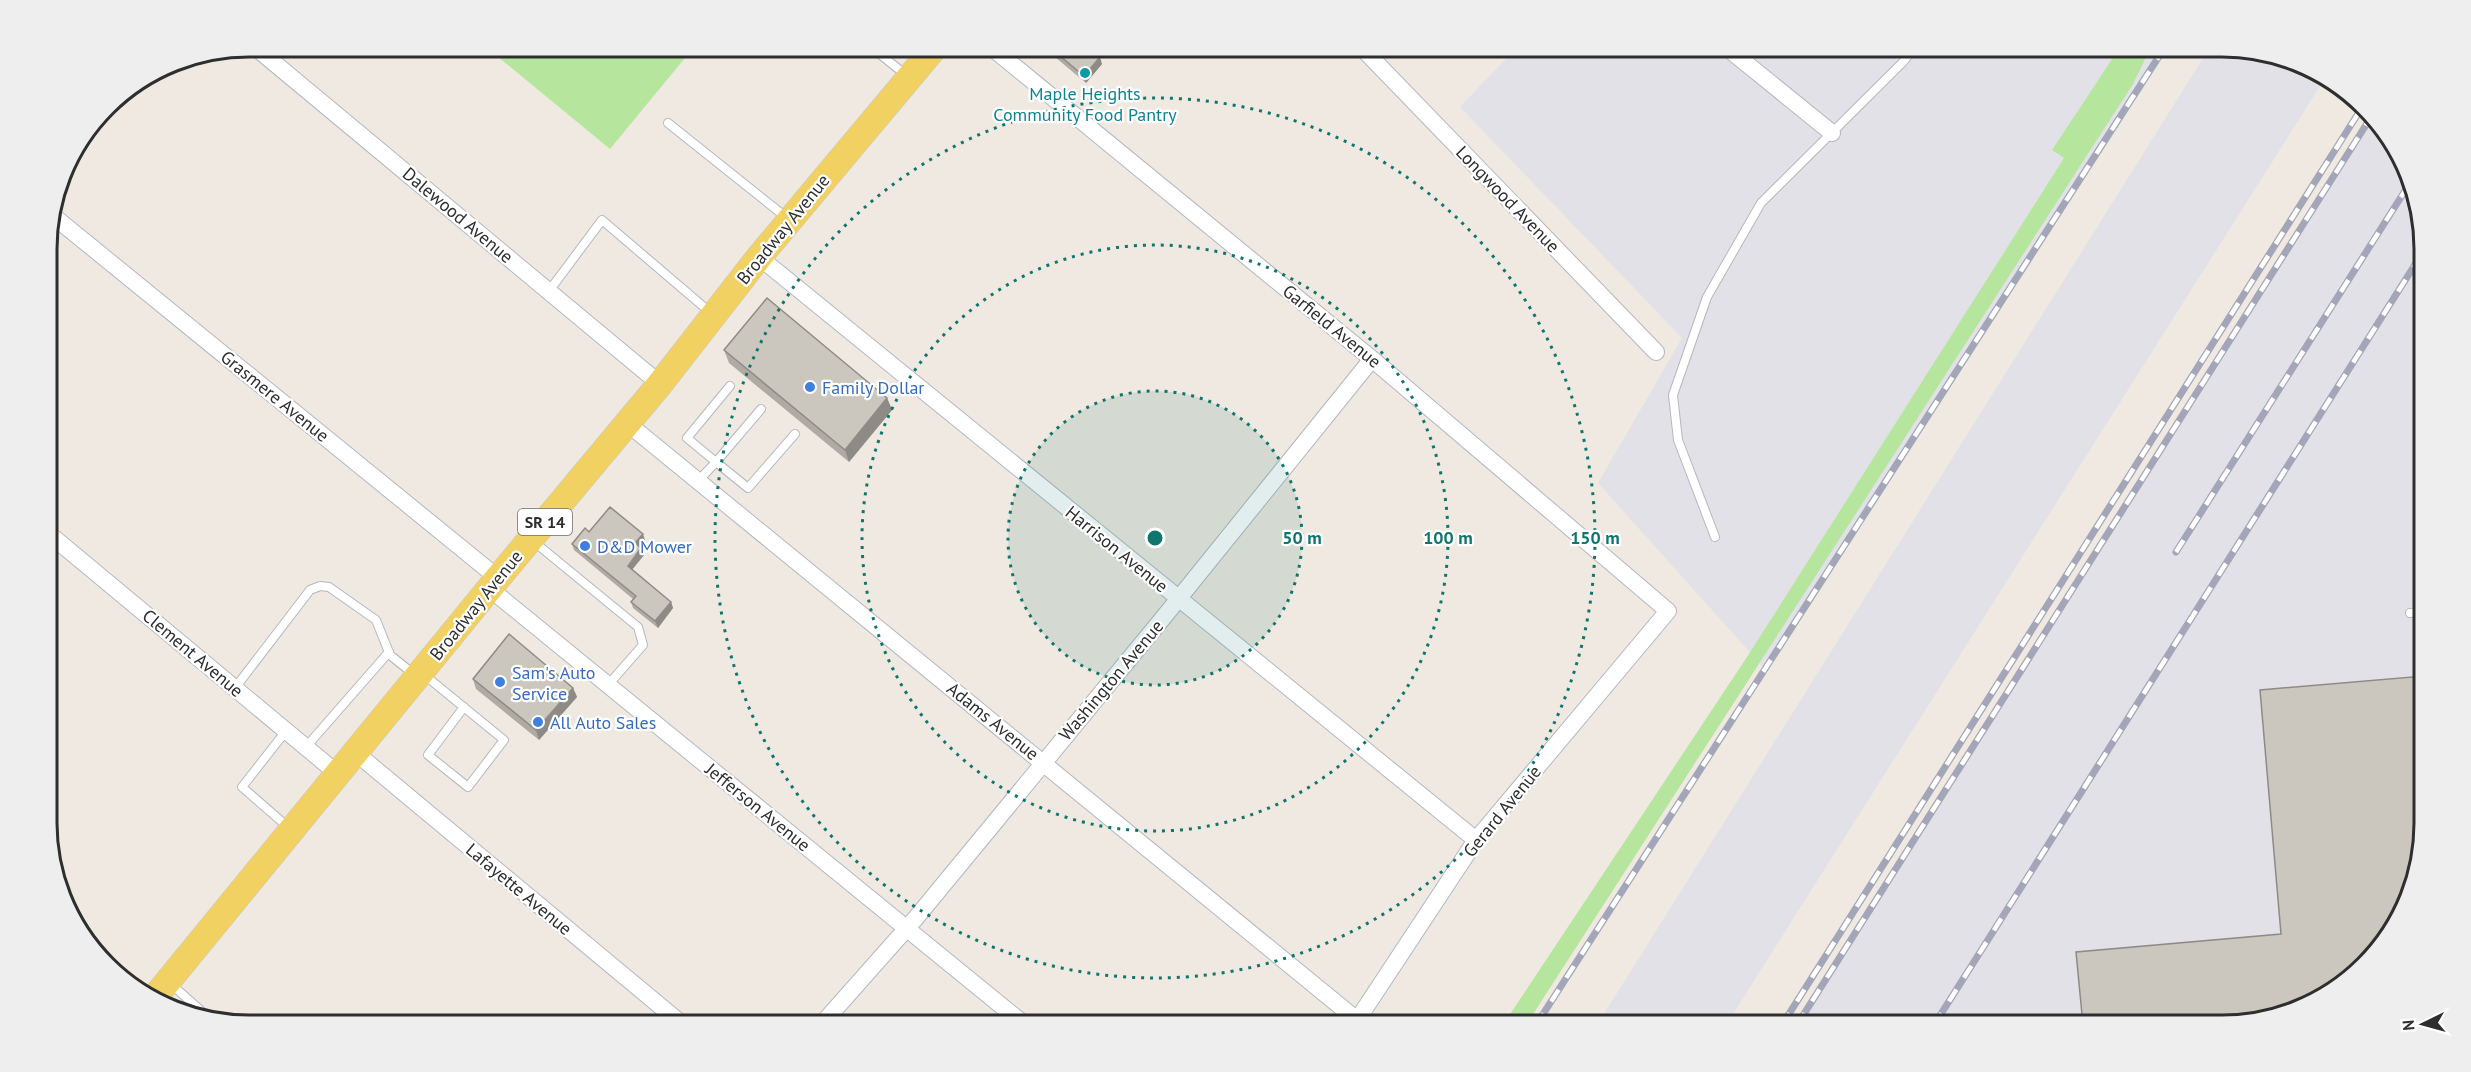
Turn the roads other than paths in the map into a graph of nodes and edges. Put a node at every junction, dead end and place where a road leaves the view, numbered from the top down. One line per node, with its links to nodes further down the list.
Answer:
1 (268, 57): 14 (street, Dalewood Avenue)
2 (884, 57): 8 (lane)
3 (926, 57): 8 (main road, Broadway Avenue / SR 14)
4 (1004, 57): 17 (street, Garfield Avenue)
5 (1372, 57): 16 (street, Longwood Avenue)
6 (1739, 57): 10 (street)
7 (1907, 57): 10 (lane)
8 (909, 78): 11 (main road, Broadway Avenue / SR 14)
9 (668, 123): 11 (lane)
10 (1832, 133): 25 (lane)
11 (789, 220): 13 (main road, Broadway Avenue / SR 14)
12 (60, 221): 28 (street, Grasmere Avenue)
13 (759, 257): 15 (main road, Broadway Avenue / SR 14); 29 (street, Harrison Avenue)
14 (549, 291): 15 (lane); 18 (street, Dalewood Avenue)
15 (714, 315): 18 (main road, Broadway Avenue / SR 14)
16 (1656, 351)
17 (1372, 359): 29 (street, Washington Avenue); 30 (street, Garfield Avenue)
18 (660, 384): 21 (main road, Broadway Avenue / SR 14)
19 (730, 386): 23 (lane)
20 (761, 409): 23 (lane)
21 (627, 423): 24 (street, Adams Avenue); 26 (main road, Broadway Avenue / SR 14)
22 (795, 434): 23 (lane)
23 (716, 462): 24 (lane)
24 (699, 481): 41 (street, Adams Avenue)
25 (1714, 537)
26 (531, 538): 28 (main road, Broadway Avenue / SR 14); 35 (lane)
27 (57, 540): 36 (street, Clement Avenue)
28 (494, 583): 34 (main road, Broadway Avenue / SR 14); 35 (street, Jefferson Avenue)
29 (1178, 599): 41 (street, Washington Avenue); 44 (street, Harrison Avenue)
30 (1668, 611): 44 (street, Gerard Avenue)
31 (2410, 613): 32 (lane)
32 (2414, 613)
33 (389, 652): 34 (lane); 36 (lane); 39 (lane)
34 (420, 675): 37 (lane); 40 (main road, Broadway Avenue / SR 14)
35 (608, 685): 45 (street, Jefferson Avenue)
36 (234, 688): 38 (street, Clement Avenue)
37 (464, 707): 37 (lane)
38 (286, 731): 39 (street, Clement Avenue); 43 (lane)
39 (306, 747): 42 (street, Clement Avenue)
40 (356, 753): 42 (main road, Broadway Avenue / SR 14); 48 (street, Lafayette Avenue)
41 (1043, 762): 45 (street, Washington Avenue); 51 (street, Adams Avenue)
42 (338, 774): 43 (main road, Broadway Avenue / SR 14)
43 (291, 831): 46 (main road, Broadway Avenue / SR 14)
44 (1476, 840): 52 (street, Gerard Avenue)
45 (907, 928): 49 (street, Washington Avenue); 50 (street, Jefferson Avenue)
46 (161, 990): 47 (lane)
47 (187, 1005)
48 (671, 1015)
49 (830, 1015)
50 (1013, 1015)
51 (1346, 1015)
52 (1361, 1015)

